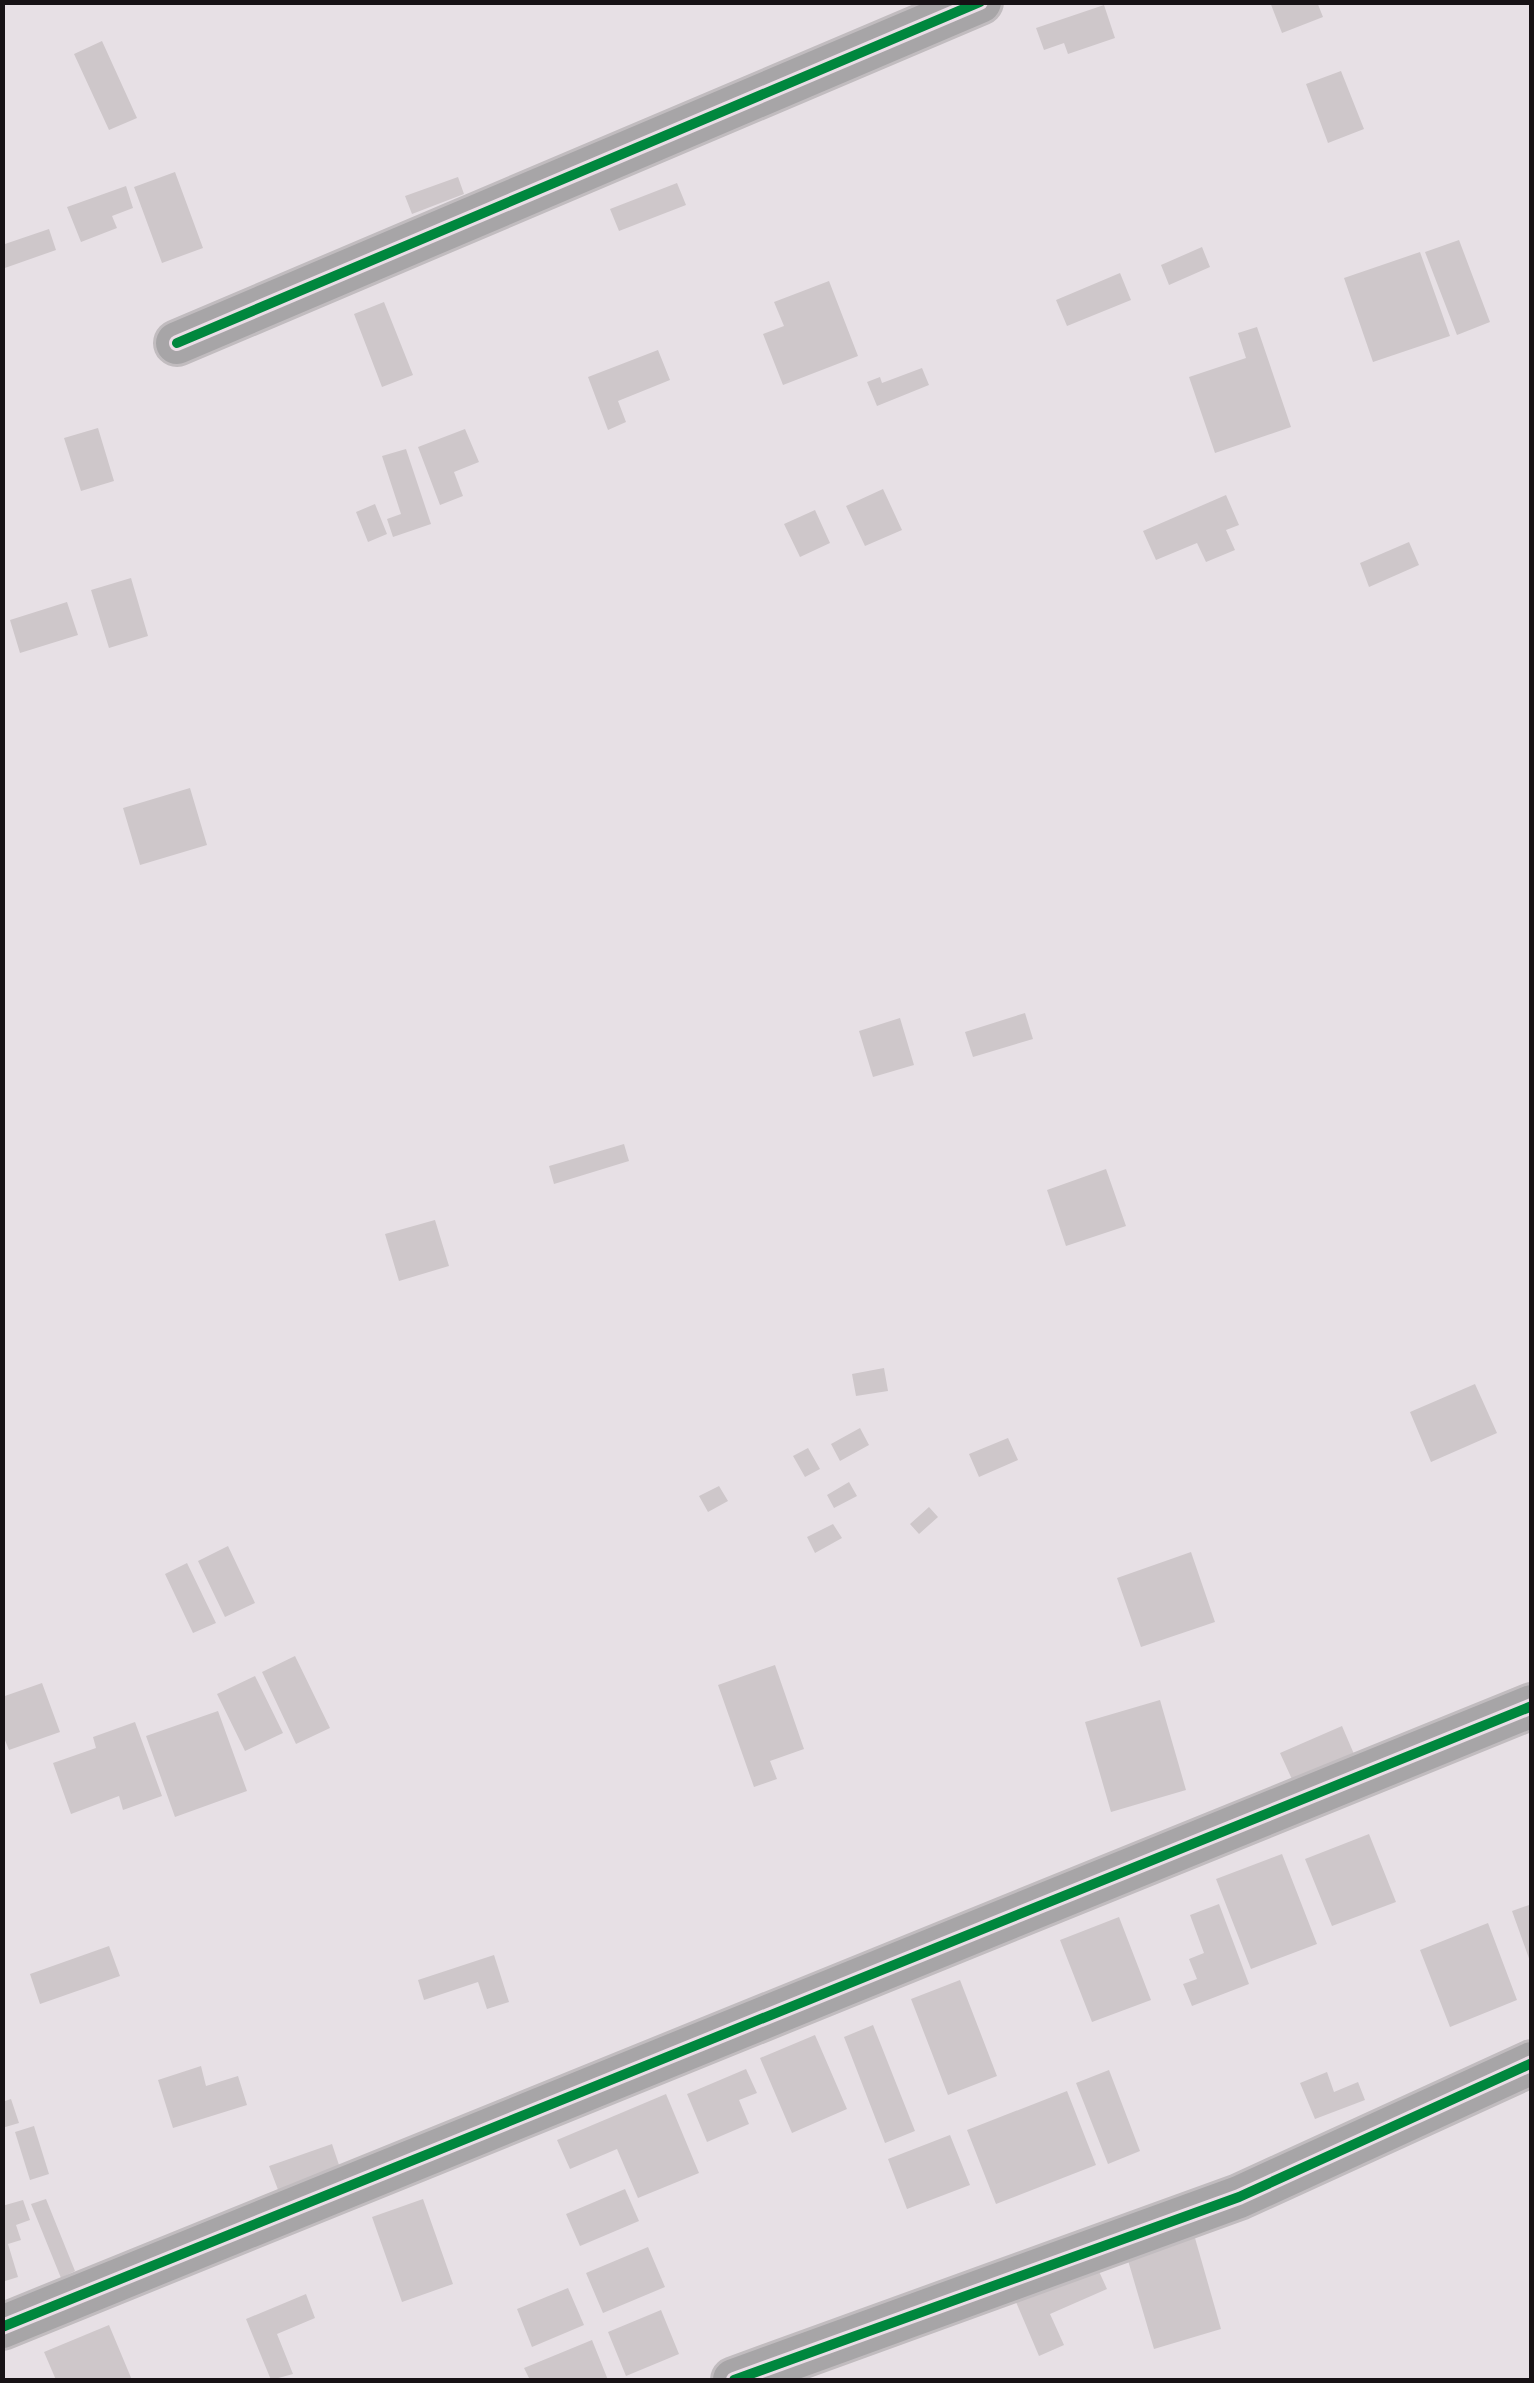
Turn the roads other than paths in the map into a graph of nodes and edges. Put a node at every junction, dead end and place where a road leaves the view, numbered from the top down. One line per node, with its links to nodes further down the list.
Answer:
1 (980, 2): 2 (street)
2 (177, 343)
3 (1532, 1706): 5 (street)
4 (1532, 2064): 6 (street)
5 (2, 2326)
6 (734, 2380)

